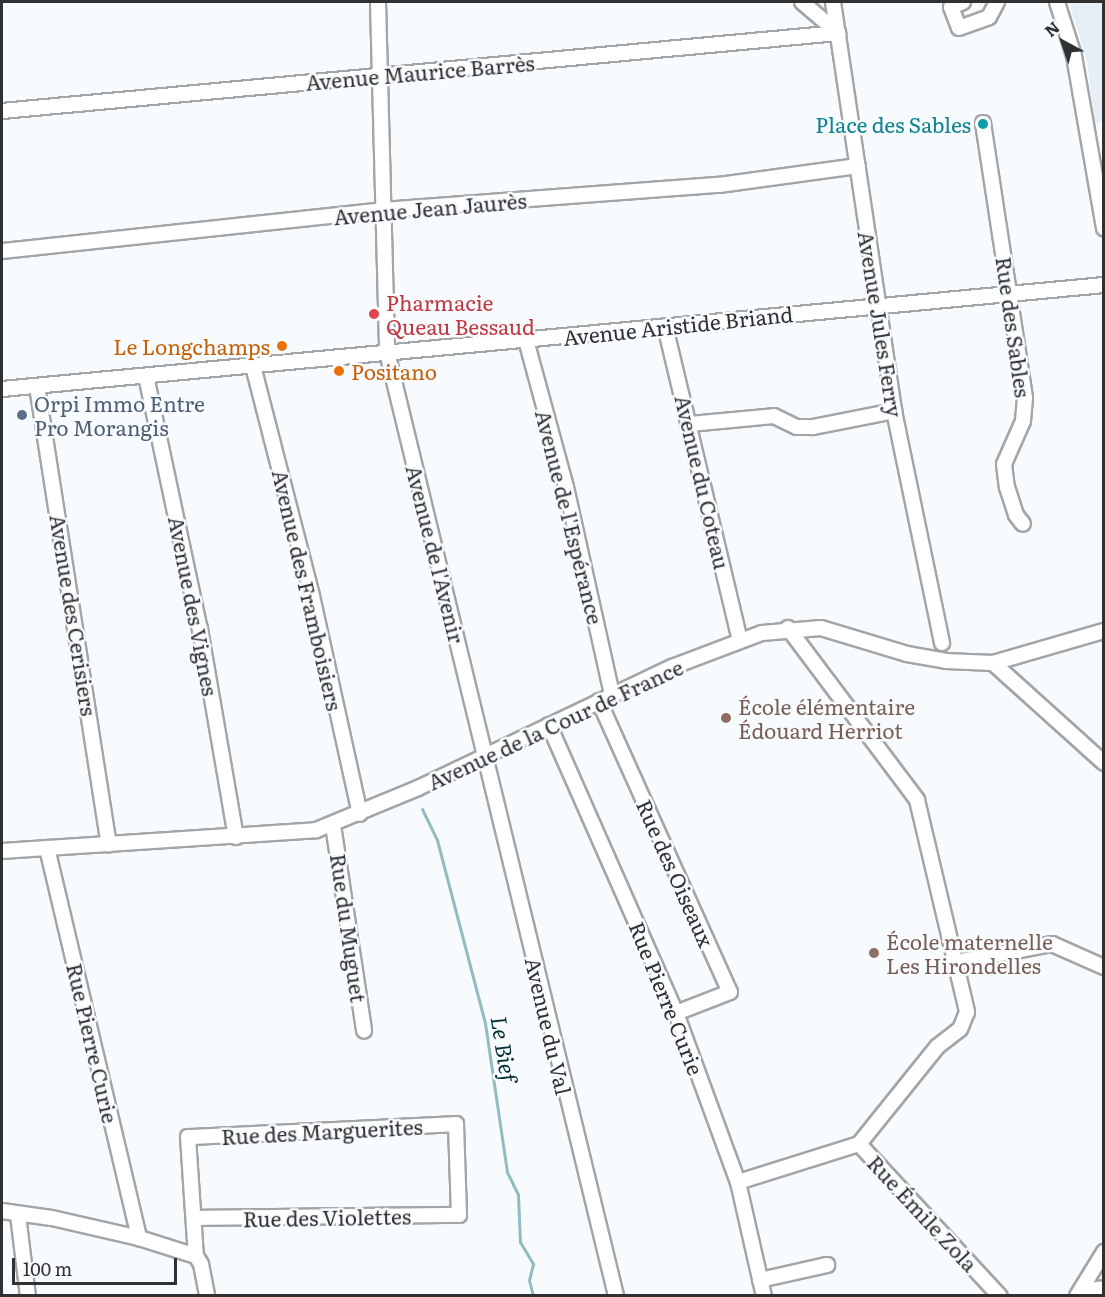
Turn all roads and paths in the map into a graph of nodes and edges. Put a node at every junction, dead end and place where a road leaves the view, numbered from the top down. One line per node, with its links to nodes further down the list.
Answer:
1 (378, 2): 8 (street, Avenue de l'Avenir)
2 (802, 2): 7 (street)
3 (833, 2): 7 (street, Avenue Jules Ferry)
4 (963, 2): 5 (street)
5 (997, 2)
6 (1057, 2): 13 (street)
7 (838, 33): 8 (street, Avenue Maurice Barrès); 11 (street, Avenue Jules Ferry)
8 (380, 75): 9 (street, Avenue Maurice Barrès); 12 (street, Avenue de l'Avenir)
9 (2, 111)
10 (983, 123): 16 (street, Rue des Sables)
11 (858, 166): 12 (street, Avenue Jean Jaurès); 17 (street, Avenue Jules Ferry)
12 (383, 210): 14 (street, Avenue Jean Jaurès); 20 (street, Avenue de l'Avenir)
13 (1104, 228)
14 (2, 251)
15 (1104, 285): 16 (street, Avenue Aristide Briand)
16 (1009, 294): 17 (street, Avenue Aristide Briand); 27 (street, Rue des Sables)
17 (878, 306): 18 (street, Avenue Aristide Briand); 25 (street, Avenue Jules Ferry)
18 (664, 326): 19 (street, Avenue Aristide Briand); 26 (street, Avenue du Coteau)
19 (525, 340): 20 (street, Avenue Aristide Briand); 33 (street, Avenue de l'Espérance)
20 (387, 352): 21 (street, Avenue Aristide Briand); 36 (street, Avenue de l'Avenir)
21 (253, 366): 22 (street, Avenue Aristide Briand); 38 (street, Avenue des Framboisiers)
22 (146, 376): 23 (street, Avenue Aristide Briand); 40 (street, Avenue des Vignes)
23 (37, 386): 24 (street, Avenue Aristide Briand); 41 (street, Avenue des Cerisiers)
24 (2, 389)
25 (894, 411): 26 (street); 31 (street, Avenue Jules Ferry)
26 (690, 424): 30 (street, Avenue du Coteau)
27 (1023, 524)
28 (788, 628): 30 (street, Avenue de la Cour de France); 32 (street, Avenue de la Cour de France); 44 (street)
29 (1104, 631): 32 (street, Avenue de la Cour de France)
30 (740, 640): 33 (street, Avenue de la Cour de France)
31 (942, 643)
32 (993, 663): 37 (street)
33 (612, 694): 34 (street, Avenue de la Cour de France)
34 (599, 701): 35 (street, Avenue de la Cour de France); 46 (street, Rue des Oiseaux)
35 (549, 725): 36 (street, Avenue de la Cour de France); 46 (street, Rue Pierre Curie)
36 (483, 757): 38 (street, Avenue de la Cour de France); 63 (street, Avenue du Val)
37 (1104, 763)
38 (360, 814): 39 (street, Avenue de la Cour de France)
39 (333, 825): 40 (street, Avenue de la Cour de France); 47 (street, Rue du Muguet)
40 (236, 837): 41 (street, Avenue de la Cour de France)
41 (109, 844): 42 (street, Avenue de la Cour de France)
42 (47, 848): 43 (street, Avenue de la Cour de France); 54 (street, Rue Pierre Curie)
43 (2, 851)
44 (957, 963): 45 (street); 48 (street)
45 (1104, 967)
46 (676, 1013): 49 (street, Rue Pierre Curie)
47 (364, 1031)
48 (859, 1144): 49 (street, Rue Émile Zola); 65 (street, Rue Émile Zola)
49 (738, 1182): 58 (street, Rue Pierre Curie)
50 (2, 1211): 51 (street)
51 (18, 1215): 54 (street); 61 (street)
52 (459, 1215): 53 (street, Rue des Violettes); 53 (street, Rue des Marguerites)
53 (195, 1218): 56 (street)
54 (139, 1238): 56 (street)
55 (1104, 1252): 60 (street)
56 (196, 1256): 62 (street)
57 (827, 1265): 58 (street)
58 (760, 1280): 64 (street, Rue Pierre Curie)
59 (1104, 1288): 60 (street)
60 (1079, 1293)
61 (28, 1296)
62 (207, 1296)
63 (616, 1296)
64 (764, 1296)
65 (1000, 1296)

